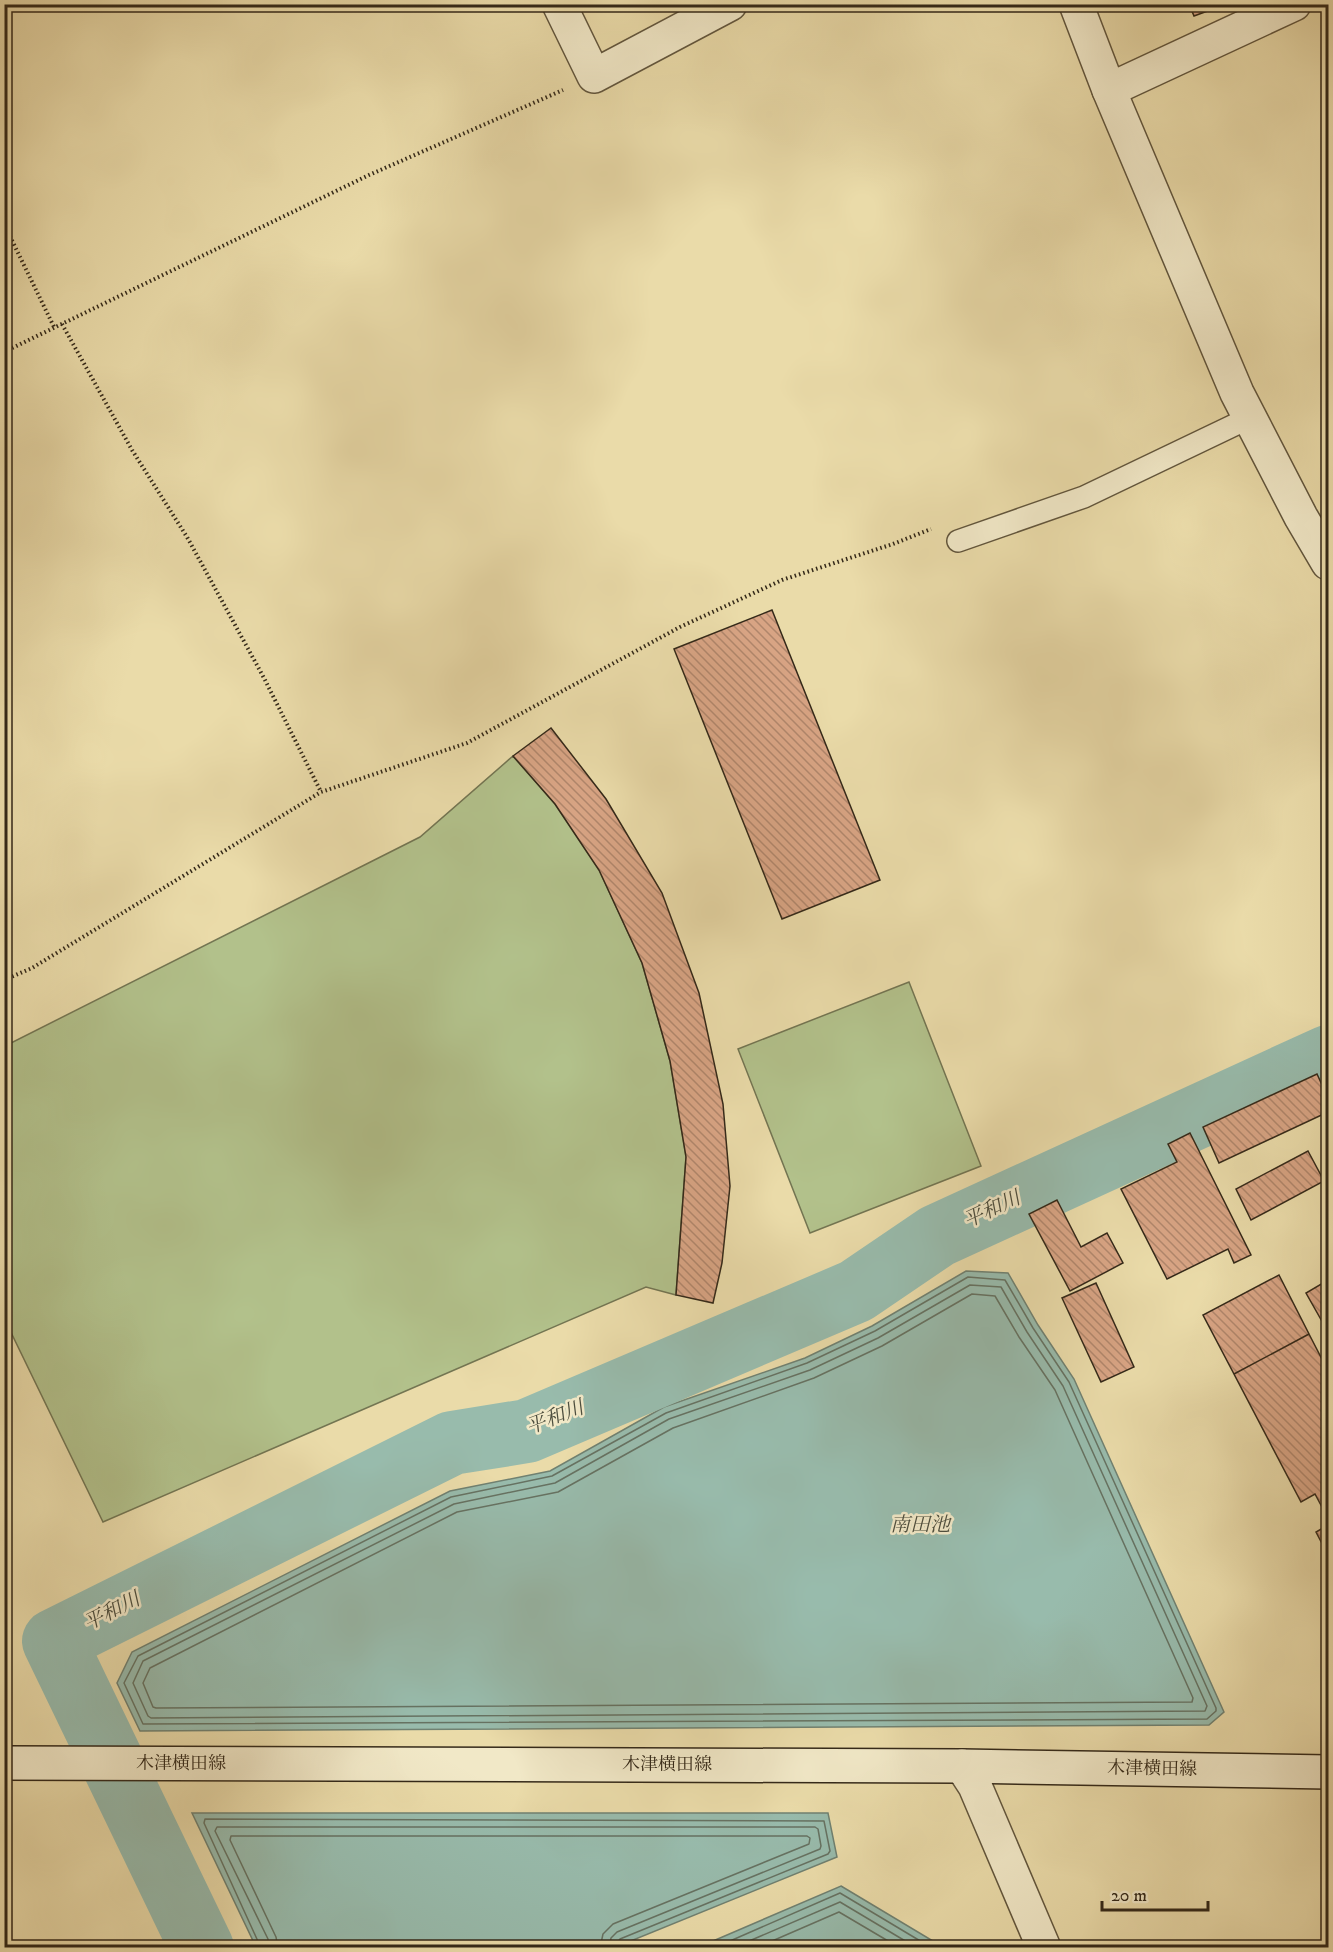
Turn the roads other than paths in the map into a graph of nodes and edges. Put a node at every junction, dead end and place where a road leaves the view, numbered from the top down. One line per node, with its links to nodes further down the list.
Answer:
1 (559, 4): 2 (main road)
2 (730, 4)
3 (1076, 4): 5 (main road)
4 (1294, 4): 5 (main road)
5 (1109, 90): 6 (main road)
6 (1249, 418): 7 (lane); 8 (main road)
7 (958, 541)
8 (1329, 563)
9 (4, 1763): 10 (main road, 木津横田線)
10 (962, 1766): 11 (main road, 木津横田線); 12 (main road)
11 (1329, 1772)
12 (1044, 1947)

